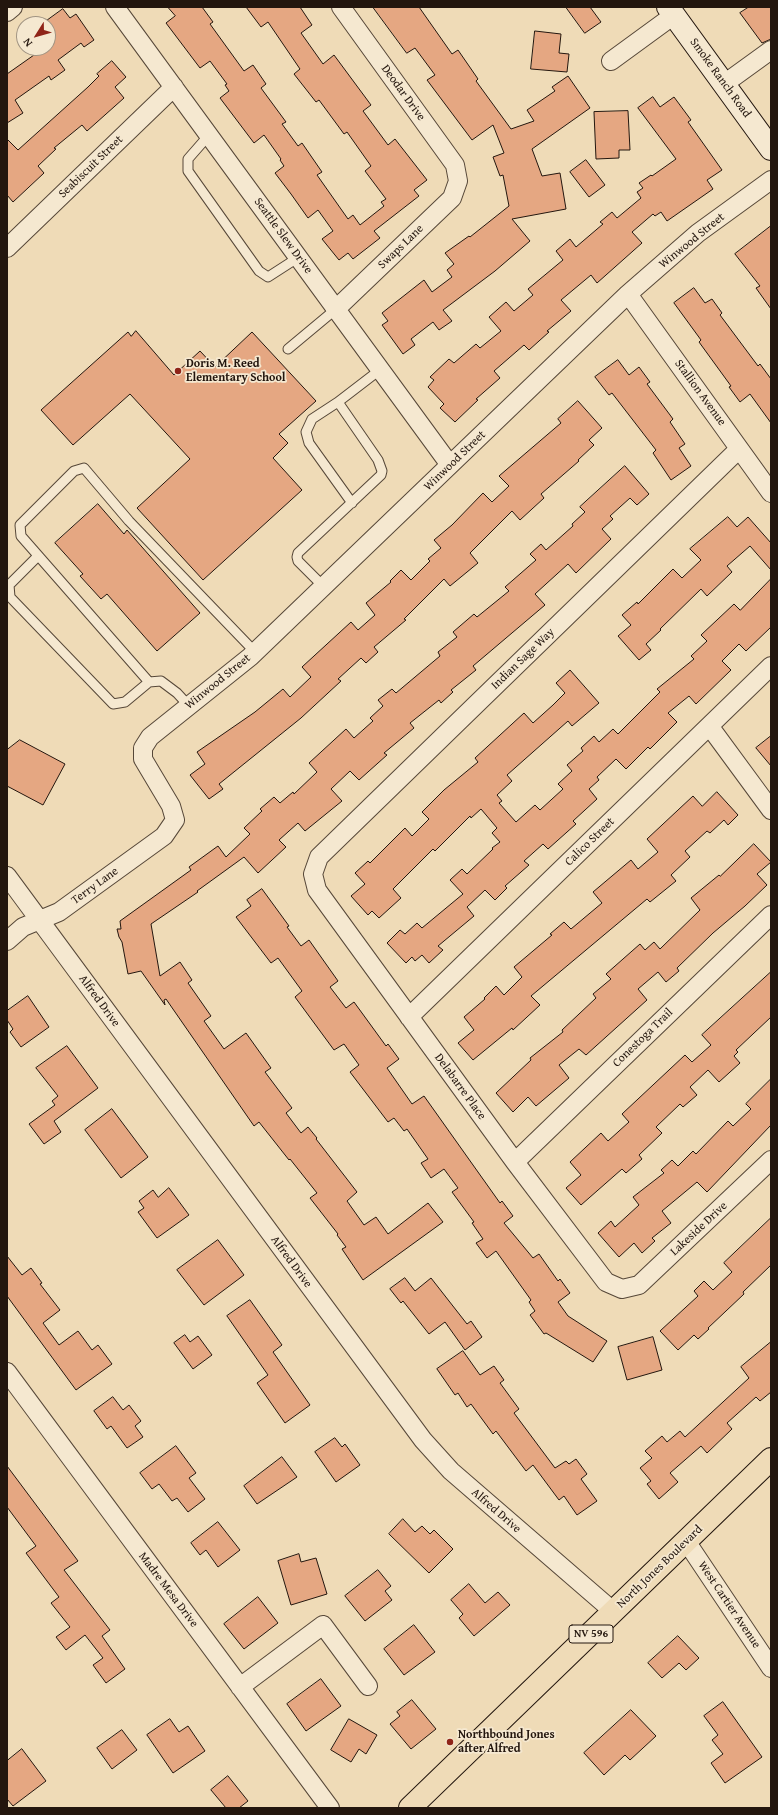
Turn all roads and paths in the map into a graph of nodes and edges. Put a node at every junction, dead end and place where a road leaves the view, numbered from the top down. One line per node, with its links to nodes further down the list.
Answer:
1 (12, 7): 5 (street)
2 (115, 7): 9 (street, Seattle Slew Drive)
3 (341, 7): 13 (street, Deodar Drive)
4 (671, 11): 7 (street); 8 (main road, Smoke Ranch Road)
5 (7, 12)
6 (771, 50): 8 (street)
7 (611, 61)
8 (724, 84): 11 (main road, Smoke Ranch Road)
9 (174, 87): 10 (street, Seattle Slew Drive); 14 (street, Seabiscuit Street)
10 (209, 135): 15 (street, Seattle Slew Drive); 15 (lane)
11 (771, 149)
12 (771, 180): 16 (street, Winwood Street)
13 (458, 181): 17 (street, Swaps Lane)
14 (7, 248)
15 (299, 257): 17 (street, Seattle Slew Drive)
16 (628, 294): 21 (street, Stallion Avenue); 22 (street, Winwood Street)
17 (336, 308): 18 (lane); 19 (street, Seattle Slew Drive)
18 (288, 349)
19 (381, 369): 20 (lane); 22 (street, Seattle Slew Drive)
20 (338, 402): 24 (lane); 24 (lane)
21 (740, 449): 23 (street, Stallion Avenue); 34 (street, Indian Sage Way)
22 (450, 465): 26 (street, Winwood Street)
23 (771, 492)
24 (352, 504): 26 (lane)
25 (38, 556): 27 (lane); 29 (lane); 29 (lane)
26 (324, 586): 27 (street, Winwood Street)
27 (255, 652): 30 (street, Winwood Street)
28 (771, 666): 31 (street, Calico Street)
29 (149, 682): 30 (lane)
30 (189, 706): 33 (street, Winwood Street)
31 (710, 727): 32 (street); 39 (street, Calico Street)
32 (771, 810)
33 (175, 820): 37 (street, Terry Lane)
34 (313, 874): 39 (street, Delabarre Place)
35 (7, 876): 37 (street, Alfred Drive)
36 (771, 915): 41 (street, Conestoga Trail)
37 (39, 920): 38 (street, Terry Lane); 46 (street, Alfred Drive)
38 (7, 941)
39 (408, 1017): 41 (street, Delabarre Place)
40 (771, 1160): 42 (street, Lakeside Drive)
41 (515, 1162): 42 (street, Delabarre Place)
42 (622, 1289)
43 (7, 1372): 49 (street, Madre Mesa Drive)
44 (771, 1459): 45 (main road, North Jones Boulevard / NV 596)
45 (686, 1541): 46 (main road, North Jones Boulevard / NV 596); 47 (street, West Cartier Avenue)
46 (614, 1612): 51 (main road, North Jones Boulevard / NV 596)
47 (771, 1668)
48 (368, 1686): 49 (street)
49 (240, 1687): 50 (street, Madre Mesa Drive)
50 (330, 1808)
51 (410, 1808)

